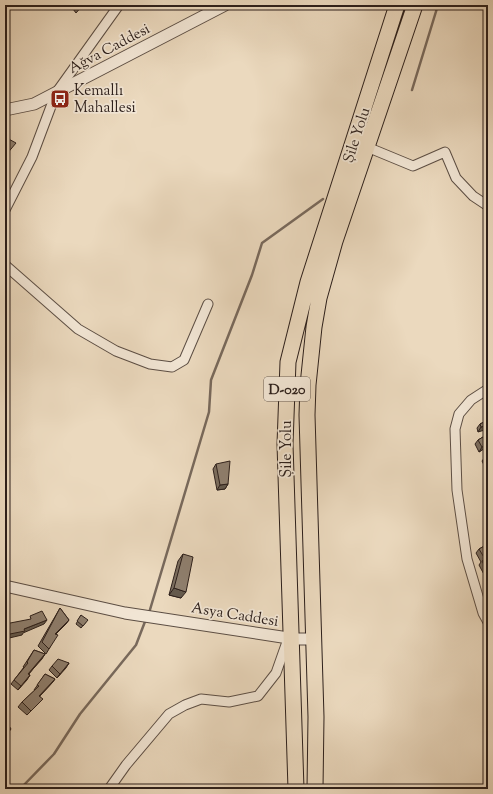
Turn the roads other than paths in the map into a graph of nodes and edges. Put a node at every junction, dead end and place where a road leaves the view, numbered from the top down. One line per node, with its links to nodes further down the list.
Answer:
1 (119, 5): 5 (street)
2 (224, 5): 5 (street, Ağva Caddesi)
3 (398, 5): 15 (highway, Şile Yolu / D-020)
4 (415, 5): 7 (highway, Şile Yolu / D-020)
5 (56, 93): 6 (street, Ağva Caddesi); 9 (street)
6 (5, 110)
7 (367, 147): 8 (street); 16 (highway, Şile Yolu / D-020)
8 (488, 206)
9 (5, 210)
10 (5, 265): 11 (street)
11 (208, 304)
12 (488, 389): 14 (street)
13 (5, 586): 15 (street, Asya Caddesi)
14 (488, 622)
15 (290, 638): 16 (street, Asya Caddesi); 17 (street); 18 (highway, Şile Yolu / D-020)
16 (314, 639): 19 (highway, Şile Yolu / D-020)
17 (109, 789)
18 (296, 789)
19 (315, 789)

